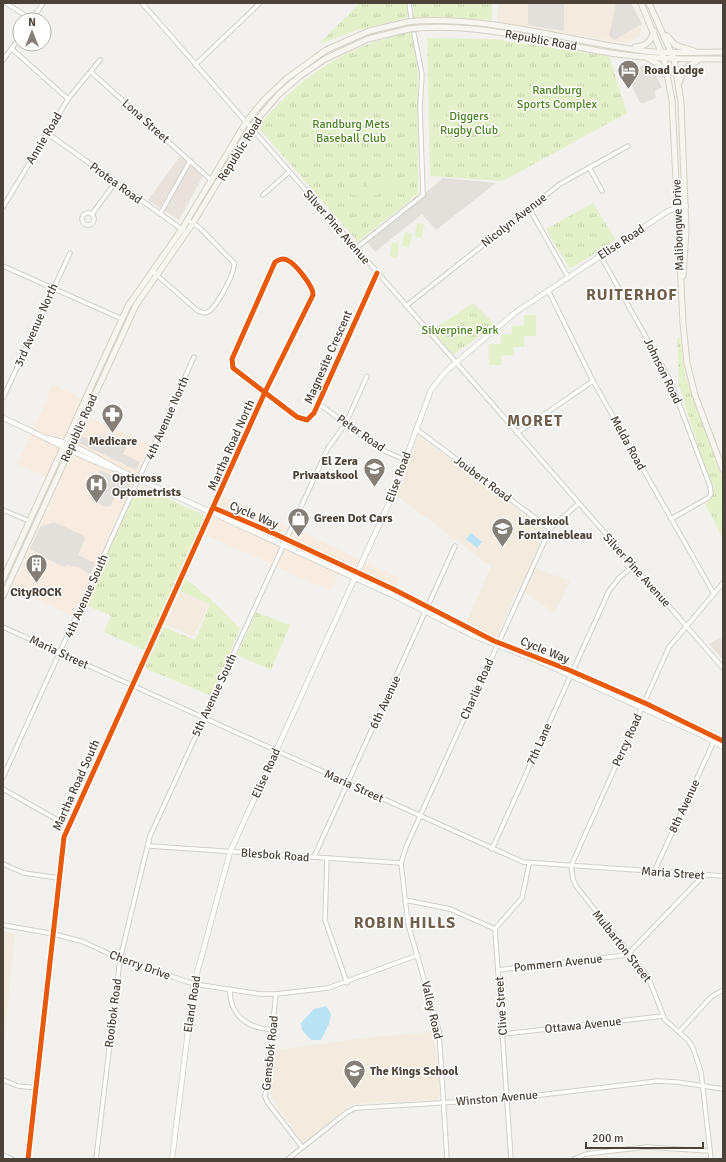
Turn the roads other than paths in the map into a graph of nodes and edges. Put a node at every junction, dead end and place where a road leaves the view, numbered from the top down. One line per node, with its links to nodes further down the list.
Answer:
1 (6, 3): 8 (street)
2 (43, 3): 9 (street)
3 (142, 3): 28 (street, Silver Pine Avenue)
4 (260, 3): 28 (street)
5 (409, 3): 10 (street)
6 (642, 3): 12 (main road, Malibongwe Drive)
7 (649, 3): 11 (main road, Malibongwe Drive)
8 (20, 12)
9 (37, 12)
10 (411, 17)
11 (662, 28): 17 (main road); 20 (main road, Malibongwe Drive)
12 (654, 31): 14 (main road); 19 (main road, Malibongwe Drive)
13 (414, 34): 56 (street)
14 (622, 47): 19 (main road, Republic Road); 33 (main road, Republic Road, bridge)
15 (12, 49): 26 (street)
16 (15, 52): 32 (street)
17 (699, 52): 18 (main road, Republic Road); 20 (main road, Republic Road)
18 (723, 52)
19 (662, 53): 20 (main road, Republic Road); 22 (main road, Malibongwe Drive)
20 (672, 53): 23 (main road, Malibongwe Drive)
21 (646, 58): 22 (main road, Republic Road); 30 (main road); 34 (main road, Republic Road, bridge)
22 (664, 59): 23 (main road, Republic Road); 30 (main road, Malibongwe Drive)
23 (674, 59): 24 (main road, Republic Road); 31 (main road, Malibongwe Drive)
24 (699, 59): 25 (main road, Republic Road); 31 (main road)
25 (723, 59)
26 (3, 60)
27 (100, 60): 29 (street)
28 (196, 65): 33 (street, Silver Pine Avenue)
29 (91, 72): 32 (street, Annie Road); 37 (street, Lona Street)
30 (669, 82): 47 (main road, Malibongwe Drive)
31 (679, 86): 46 (main road, Malibongwe Drive)
32 (68, 99): 35 (street, Annie Road)
33 (246, 122): 34 (street, Silver Pine Avenue); 40 (main road, Republic Road)
34 (251, 127): 39 (street, Silver Pine Avenue); 53 (main road, Republic Road)
35 (47, 133): 41 (street, Protea Road); 45 (street, Annie Road)
36 (628, 146): 38 (street, Nicolyn Avenue)
37 (190, 161): 40 (street, Lona Street); 51 (street)
38 (589, 167): 42 (street); 49 (street, Nicolyn Avenue)
39 (289, 172): 43 (street); 56 (street, Silver Pine Avenue)
40 (212, 181): 52 (main road, Republic Road)
41 (115, 183): 50 (street); 51 (street, Protea Road)
42 (602, 191)
43 (263, 194)
44 (3, 195): 45 (street)
45 (7, 198): 48 (street, Annie Road)
46 (686, 206): 47 (street, Elise Road); 83 (main road, Malibongwe Drive)
47 (678, 207): 58 (street, Elise Road); 84 (main road, Malibongwe Drive)
48 (3, 208)
49 (529, 208): 64 (street); 67 (street, Nicolyn Avenue)
50 (92, 214)
51 (160, 214): 54 (street, Protea Road)
52 (188, 220): 53 (street); 54 (main road, Republic Road)
53 (194, 223): 55 (main road, Republic Road); 63 (street)
54 (182, 229): 55 (street, Protea Road); 61 (main road, Republic Road)
55 (187, 233): 63 (main road, Republic Road)
56 (355, 248): 62 (street, Silver Pine Avenue)
57 (70, 253): 65 (street, 3rd Avenue North)
58 (600, 255): 64 (street, Elise Road); 89 (street, Johnson Road)
59 (289, 261): 73 (street, Martha Road North); 73 (street, Magnesite Crescent)
60 (3, 266): 65 (street)
61 (152, 271): 63 (street); 68 (main road, Republic Road)
62 (377, 272): 67 (street, Silver Pine Avenue); 75 (street, Magnesite Crescent)
63 (157, 275): 81 (main road, Republic Road)
64 (568, 277): 66 (street, Elise Road)
65 (52, 288): 68 (street); 74 (street, 3rd Avenue North)
66 (548, 290): 70 (street, Elise Road); 72 (street, Melda Road)
67 (406, 306): 70 (street, Silver Pine Avenue)
68 (122, 319): 80 (main road, Republic Road)
69 (194, 357): 85 (street, 4th Avenue North)
70 (456, 363): 78 (street, Elise Road); 79 (street, Silver Pine Avenue)
71 (367, 376): 77 (street, 5th Avenue South)
72 (593, 381): 79 (street); 89 (street, Melda Road)
73 (266, 392): 75 (street, Magnesite Crescent); 88 (street, Martha Road North)
74 (3, 398)
75 (318, 403): 77 (street, Peter Road)
76 (3, 418): 80 (street)
77 (346, 423): 82 (street, Peter Road); 92 (street, 5th Avenue South)
78 (416, 430): 82 (street, Elise Road); 91 (street, Joubert Road)
79 (517, 433): 86 (street, Silver Pine Avenue)
80 (64, 445): 81 (street); 90 (main road, Republic Road)
81 (70, 448): 85 (street); 99 (main road, Republic Road)
82 (405, 460): 95 (street, Elise Road)
83 (723, 464)
84 (723, 470)
85 (139, 479): 88 (street); 104 (street, 4th Avenue South)
86 (578, 504): 91 (street, Charlie Road); 94 (street, Silver Pine Avenue)
87 (3, 510): 90 (street)
88 (211, 512): 92 (street); 107 (street, Martha Road South)
89 (671, 519): 98 (street, Melda Road)
90 (29, 522): 96 (main road, Republic Road)
91 (550, 529): 103 (street, Charlie Road)
92 (283, 545): 95 (street); 109 (street, 5th Avenue South)
93 (455, 546): 100 (street, 6th Avenue)
94 (633, 566): 101 (street, Silver Pine Avenue); 106 (street, 7th Lane)
95 (354, 577): 100 (street); 112 (street, Elise Road)
96 (3, 580)
97 (723, 583): 98 (street, Percy Road)
98 (714, 594): 101 (street, Percy Road)
99 (3, 596)
100 (426, 612): 103 (street); 114 (street, 6th Avenue)
101 (687, 626): 105 (street, Silver Pine Avenue); 108 (street, Percy Road)
102 (3, 627): 104 (street, Maria Street)
103 (497, 646): 106 (street); 116 (street, Charlie Road)
104 (60, 653): 107 (street, Maria Street); 113 (street, 4th Avenue South)
105 (723, 668)
106 (570, 675): 108 (street); 119 (street, 7th Lane)
107 (132, 686): 109 (street, Maria Street); 117 (street, Martha Road South)
108 (642, 708): 110 (street); 126 (street, Percy Road)
109 (204, 718): 112 (street, Maria Street); 118 (street, 5th Avenue South)
110 (714, 741): 111 (street); 127 (street, 8th Avenue)
111 (723, 747)
112 (276, 751): 114 (street, Maria Street); 120 (street, Elise Road)
113 (3, 777)
114 (347, 783): 116 (street, Maria Street); 121 (street, 6th Avenue)
115 (3, 789): 117 (street)
116 (420, 816): 119 (street, Maria Street); 123 (street, Charlie Road)
117 (68, 826): 130 (street, Martha Road South)
118 (149, 846): 120 (street, Blesbok Road); 137 (street, Rooibok Road)
119 (492, 849): 125 (street, Maria Street)
120 (230, 852): 121 (street, Blesbok Road); 140 (street, Eland Road)
121 (314, 857): 122 (street, Blesbok Road)
122 (327, 858): 123 (street, Blesbok Road); 139 (street)
123 (401, 863): 131 (street, Valley Road)
124 (3, 864): 130 (street)
125 (529, 864): 126 (street, Maria Street); 133 (street)
126 (571, 866): 127 (street, Maria Street); 135 (street, Mulbarton Street)
127 (654, 872): 128 (street, Maria Street)
128 (704, 875): 129 (street, Maria Street); 135 (street)
129 (723, 876)
130 (59, 878): 134 (street, Martha Road South)
131 (405, 900): 133 (street); 136 (street, Valley Road)
132 (3, 925): 134 (street, Cherry Drive)
133 (495, 929): 138 (street, Clive Street)
134 (54, 934): 137 (street, Cherry Drive); 150 (street, Martha Road South)
135 (629, 954): 138 (street, Pommern Avenue); 144 (street, Mulbarton Street)
136 (418, 955): 139 (street, Cherry Drive); 153 (street, Valley Road)
137 (120, 958): 140 (street, Cherry Drive); 159 (street, Rooibok Road)
138 (498, 970): 147 (street, Clive Street)
139 (347, 982): 143 (street, Cherry Drive)
140 (194, 984): 141 (street, Cherry Drive); 160 (street, Eland Road)
141 (230, 989): 143 (street, Cherry Drive); 145 (street)
142 (723, 990): 146 (street)
143 (276, 994): 145 (street, Gemsbok Road)
144 (663, 1016): 146 (street, Mulbarton Street); 147 (street, Ottawa Avenue)
145 (273, 1030): 154 (street, Gemsbok Road)
146 (679, 1032): 149 (street, Mulbarton Street)
147 (502, 1034): 152 (street, Clive Street)
148 (3, 1080): 150 (street)
149 (702, 1085): 151 (street, Winston Avenue); 152 (street, Winston Avenue); 155 (street, Mulbarton Street)
150 (36, 1088): 158 (street, Martha Road South)
151 (723, 1089)
152 (507, 1099): 153 (street, Winston Avenue); 163 (street, Clive Street)
153 (443, 1103): 154 (street, Winston Avenue); 162 (street, Valley Road)
154 (302, 1147): 161 (street, Winston Avenue)
155 (710, 1151): 164 (street); 165 (street, Mulbarton Street)
156 (3, 1155): 157 (street)
157 (12, 1159)
158 (28, 1159)
159 (96, 1159)
160 (172, 1159)
161 (288, 1159)
162 (447, 1159)
163 (511, 1159)
164 (574, 1159)
165 (711, 1159)

